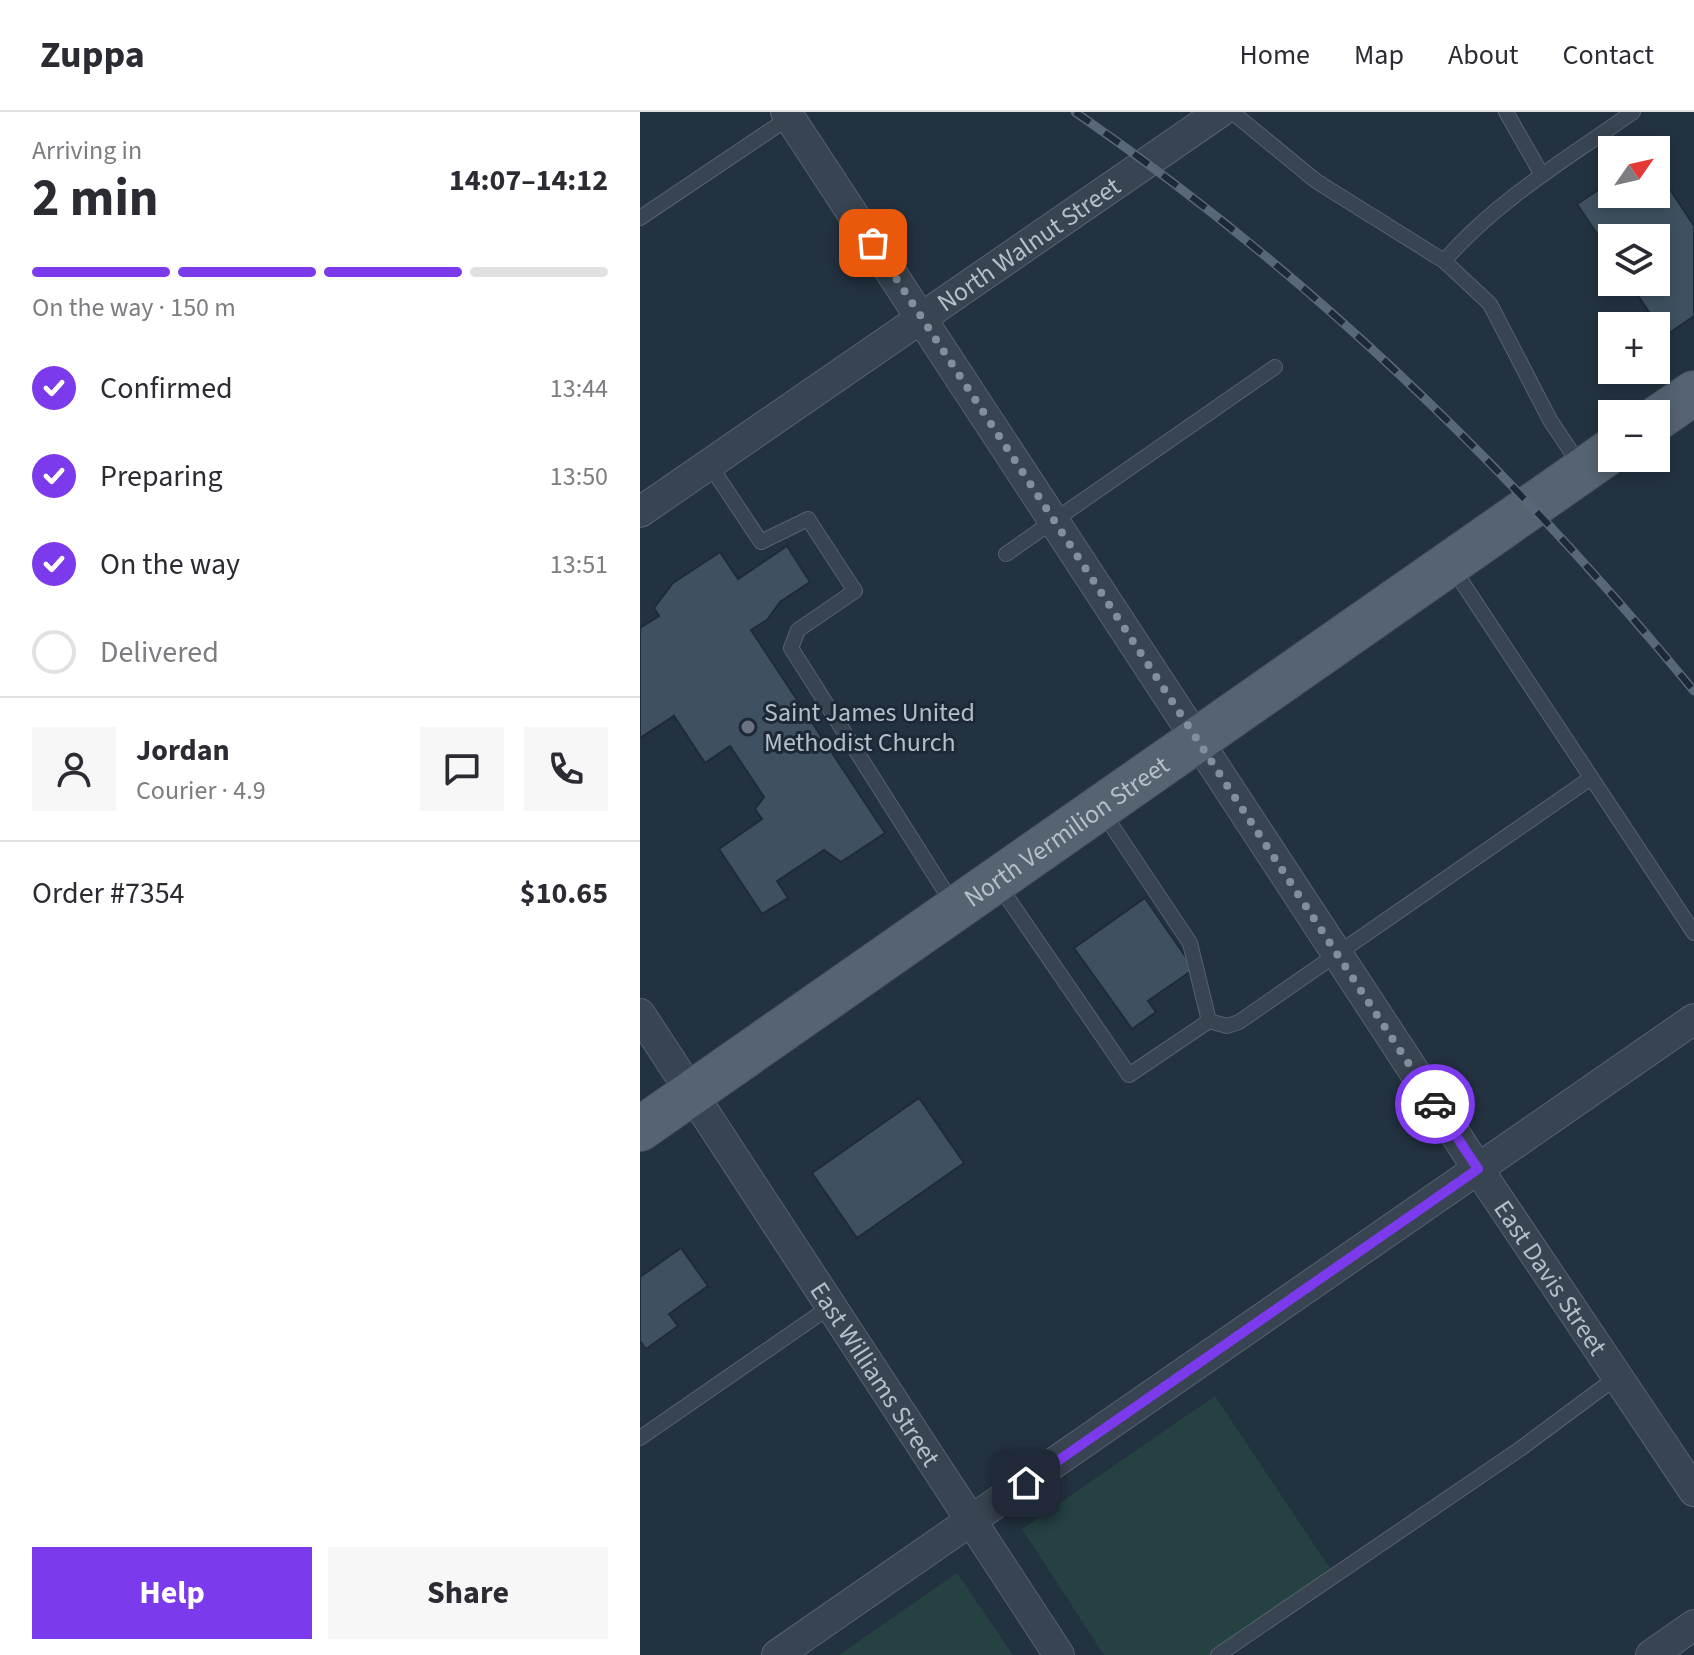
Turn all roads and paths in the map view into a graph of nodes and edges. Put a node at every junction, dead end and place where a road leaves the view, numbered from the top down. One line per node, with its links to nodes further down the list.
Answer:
1 (1220, 112): 9 (street, North Walnut Street)
2 (1232, 112): 8 (lane)
3 (1506, 112): 6 (lane)
4 (1633, 112): 6 (lane)
5 (788, 115): 7 (lane); 9 (street, East Davis Street)
6 (1542, 175): 8 (lane)
7 (640, 218)
8 (1444, 261): 13 (lane)
9 (922, 317): 14 (street, North Walnut Street); 16 (street, East Davis Street)
10 (1275, 367): 16 (lane)
11 (1694, 393): 12 (main road)
12 (1670, 409)
13 (1598, 460): 18 (main road, North Vermilion Street)
14 (709, 464): 15 (street, North Walnut Street); 23 (lane)
15 (640, 512)
16 (1054, 521): 17 (lane); 19 (street, East Davis Street)
17 (1006, 554)
18 (1449, 564): 19 (main road, North Vermilion Street); 20 (lane)
19 (1198, 740): 21 (main road, North Vermilion Street); 25 (street, East Davis Street)
20 (1591, 778): 24 (lane); 25 (lane)
21 (1099, 807): 22 (main road, North Vermilion Street); 28 (lane)
22 (996, 880): 23 (main road, North Vermilion Street); 28 (lane)
23 (955, 908): 29 (main road, North Vermilion Street)
24 (1694, 933)
25 (1338, 956): 28 (lane); 31 (street, East Davis Street)
26 (640, 1014): 29 (street, East Williams Street)
27 (1694, 1019): 31 (street)
28 (1209, 1021)
29 (693, 1092): 30 (main road, North Vermilion Street); 32 (street, East Williams Street)
30 (640, 1129)
31 (1478, 1169): 33 (street, East Davis Street); 36 (street)
32 (831, 1306): 34 (lane); 36 (street, East Williams Street)
33 (1617, 1377): 35 (street, East Davis Street); 40 (lane)
34 (640, 1438)
35 (1694, 1491)
36 (969, 1522): 38 (street); 39 (street, East Williams Street)
37 (1694, 1625): 41 (street)
38 (777, 1655)
39 (1059, 1655)
40 (1218, 1655)
41 (1651, 1655)

